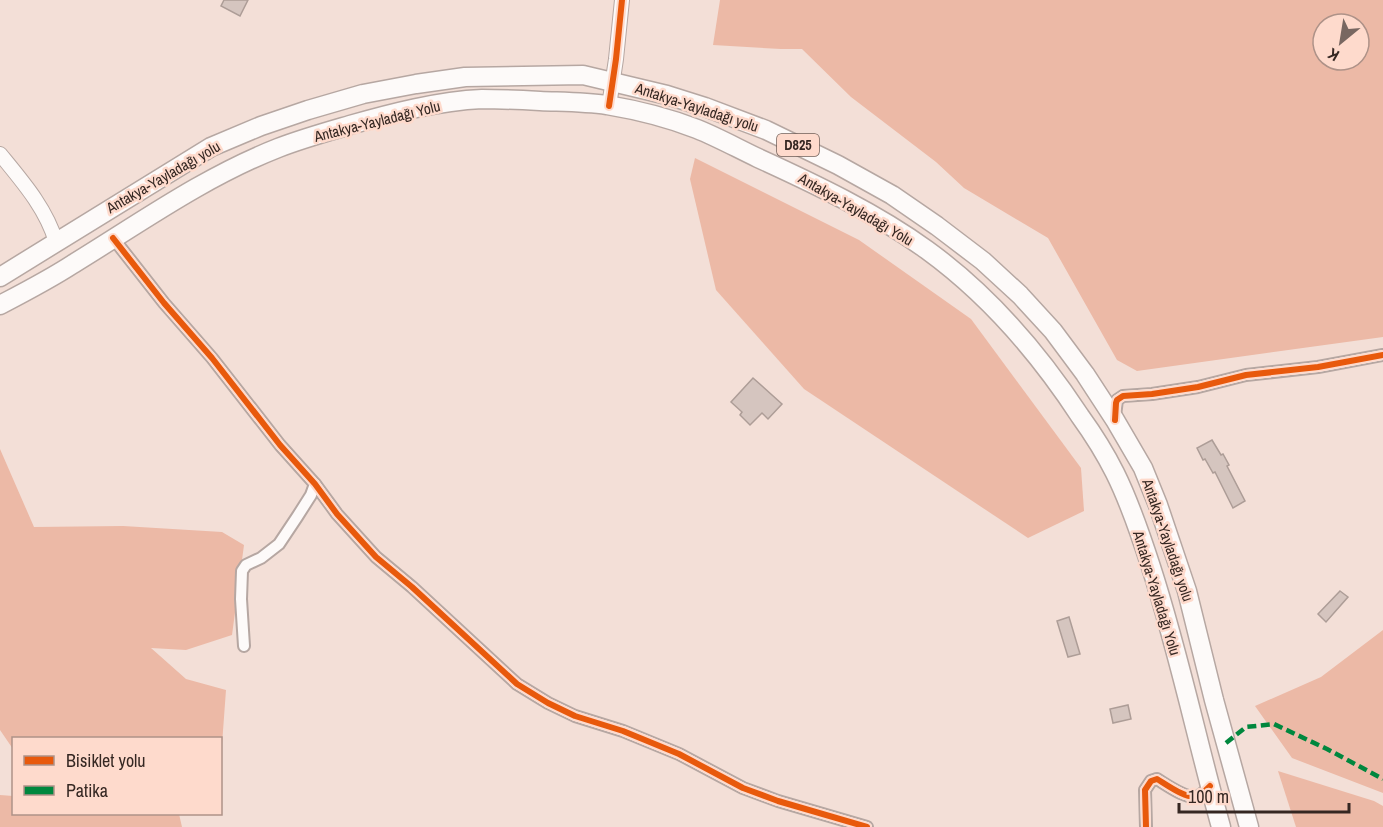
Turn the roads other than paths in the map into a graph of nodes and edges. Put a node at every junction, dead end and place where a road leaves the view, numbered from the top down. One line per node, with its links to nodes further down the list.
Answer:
1 (621, 0): 2 (street)
2 (613, 81): 3 (street); 6 (highway, Antakya-Yayladağı yolu / D825); 10 (highway, Antakya-Yayladağı yolu / D825)
3 (609, 106): 5 (highway, Antakya-Yayladağı Yolu / D825); 13 (highway, Antakya-Yayladağı Yolu / D825)
4 (0, 154): 6 (street)
5 (113, 238): 8 (highway, Antakya-Yayladağı Yolu / D825); 11 (street)
6 (56, 242): 7 (highway, Antakya-Yayladağı yolu / D825)
7 (0, 276)
8 (0, 305)
9 (1383, 355): 10 (street)
10 (1115, 420): 17 (highway, Antakya-Yayladağı yolu / D825)
11 (315, 484): 12 (street); 14 (street)
12 (244, 646)
13 (1210, 786): 15 (street); 16 (highway, Antakya-Yayladağı Yolu / D825)
14 (867, 827)
15 (1146, 827)
16 (1221, 827)
17 (1249, 827)

